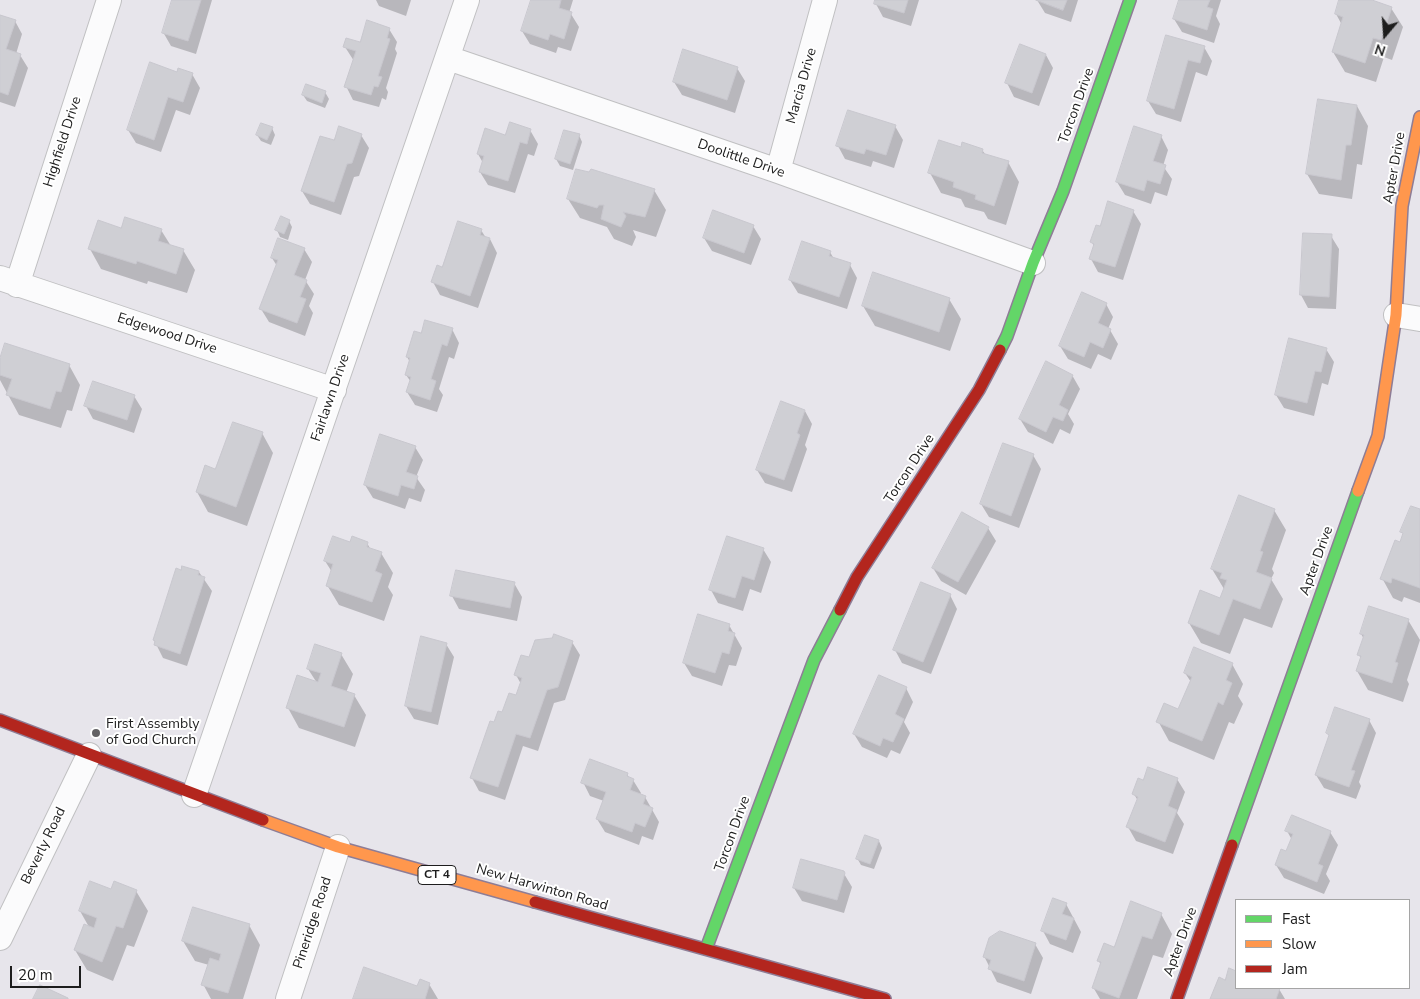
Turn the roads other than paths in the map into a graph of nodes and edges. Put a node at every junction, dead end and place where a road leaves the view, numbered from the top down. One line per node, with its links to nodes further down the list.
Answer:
1 (109, 0): 9 (street, Highfield Drive)
2 (467, 0): 5 (street, Fairlawn Drive)
3 (826, 0): 7 (street, Marcia Drive)
4 (1130, 0): 8 (street, Torcon Drive)
5 (448, 58): 7 (street, Doolittle Drive); 12 (street, Fairlawn Drive)
6 (1420, 116): 10 (street, Apter Drive)
7 (778, 171): 8 (street, Doolittle Drive)
8 (1032, 263): 18 (street, Torcon Drive)
9 (9, 281): 12 (street, Edgewood Drive)
10 (1396, 315): 11 (street); 21 (street, Apter Drive)
11 (1420, 319)
12 (334, 390): 15 (street, Fairlawn Drive)
13 (0, 720): 14 (street, New Harwinton Road / CT 4)
14 (89, 755): 15 (street, New Harwinton Road / CT 4); 17 (street, Beverly Road)
15 (194, 795): 16 (street, New Harwinton Road / CT 4)
16 (338, 847): 18 (street, New Harwinton Road / CT 4); 19 (street, Pineridge Road)
17 (0, 938)
18 (706, 949): 20 (street, New Harwinton Road / CT 4)
19 (288, 999)
20 (884, 999)
21 (1177, 999)

